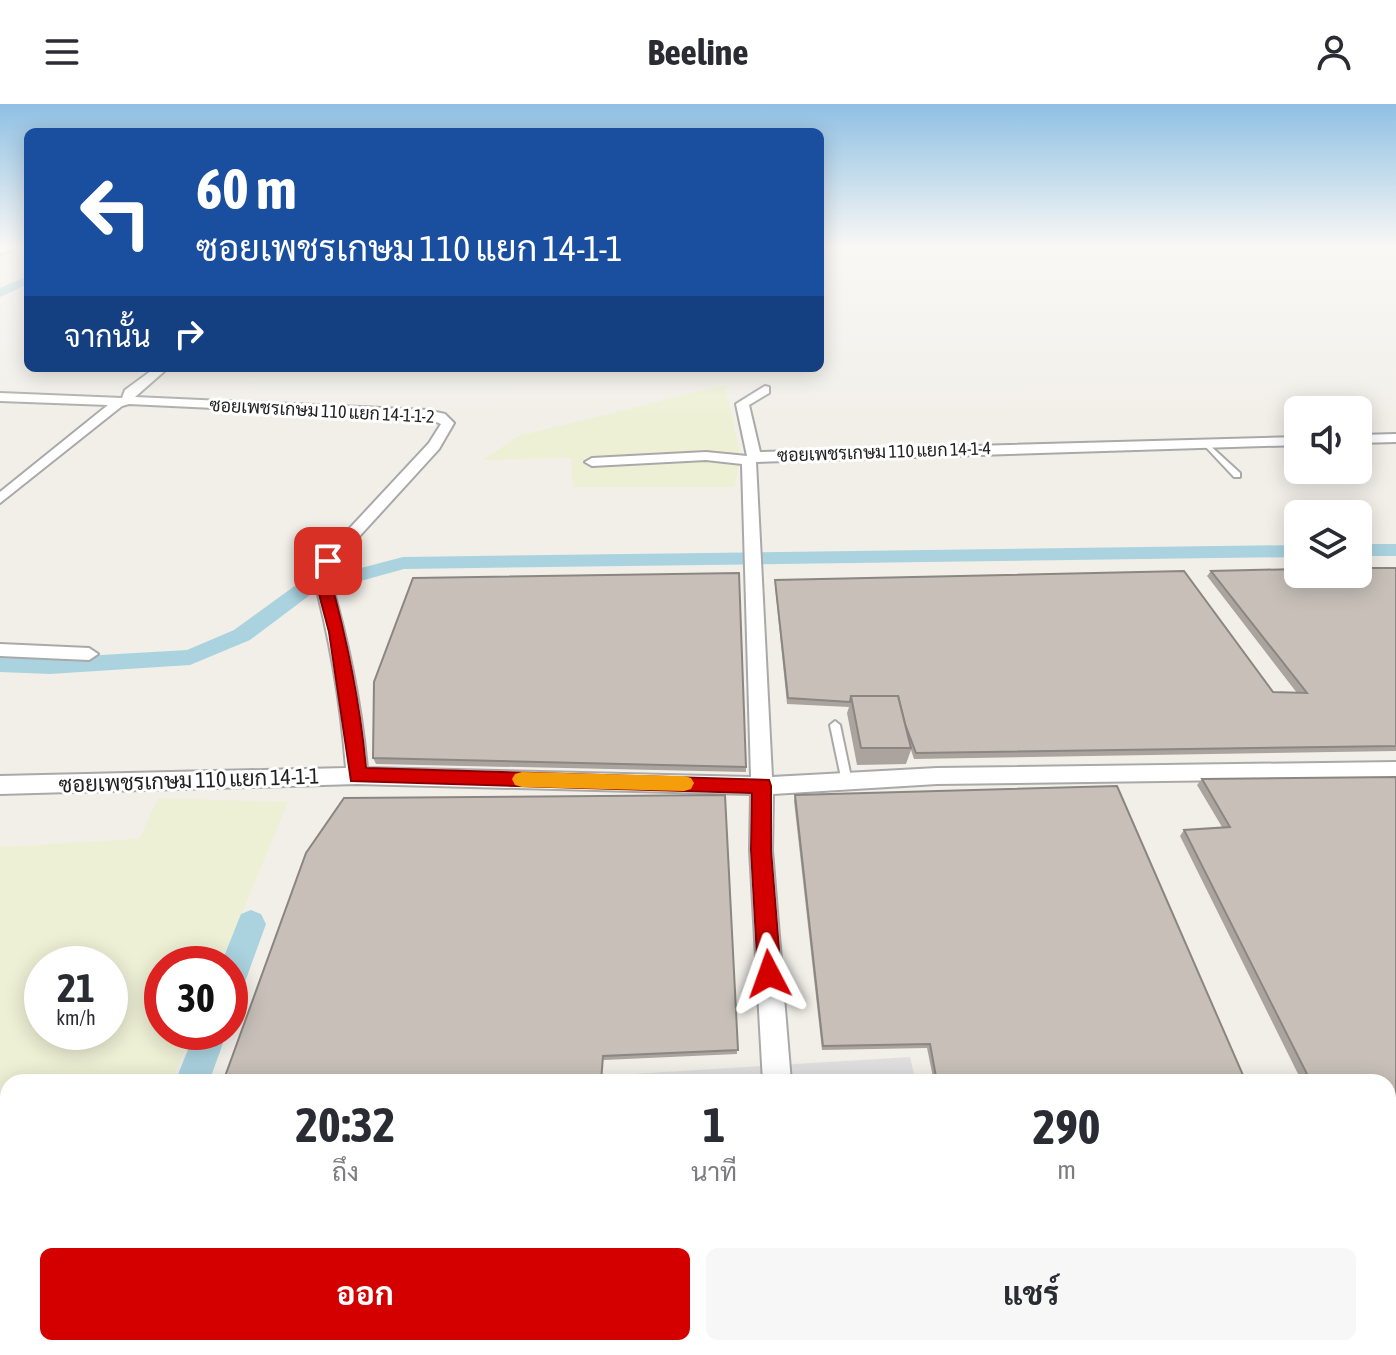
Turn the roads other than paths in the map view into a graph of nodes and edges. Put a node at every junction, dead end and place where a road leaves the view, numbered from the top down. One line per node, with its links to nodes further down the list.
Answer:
1 (157, 372): 4 (street)
2 (765, 390): 9 (street)
3 (0, 397): 4 (street)
4 (124, 402): 12 (street); 17 (street, ซอยเพชรเกษม 110 แยก 14-1-1-2)
5 (1396, 438): 6 (street)
6 (1372, 439)
7 (1284, 441): 8 (street, ซอยเพชรเกษม 110 แยก 14-1-4)
8 (1205, 443): 9 (street, ซอยเพชรเกษม 110 แยก 14-1-4); 11 (lane)
9 (752, 459): 10 (street); 20 (street, ซอยเพชรเกษม 110 แยก 14-1-4)
10 (592, 462)
11 (1237, 475)
12 (0, 499)
13 (0, 650): 14 (street)
14 (89, 654)
15 (835, 725): 18 (lane)
16 (1396, 770): 18 (street, ซอยเพชรเกษม 110 แยก 14-1-1)
17 (357, 776): 19 (street, ซอยเพชรเกษม 110 แยก 14-1-1); 20 (street, ซอยเพชรเกษม 110 แยก 14-1-1)
18 (847, 782): 20 (street, ซอยเพชรเกษม 110 แยก 14-1-1)
19 (0, 785)
20 (762, 786): 21 (street, ซอยเพชรเกษม 110 แยก 14-1-4)
21 (776, 1074)

